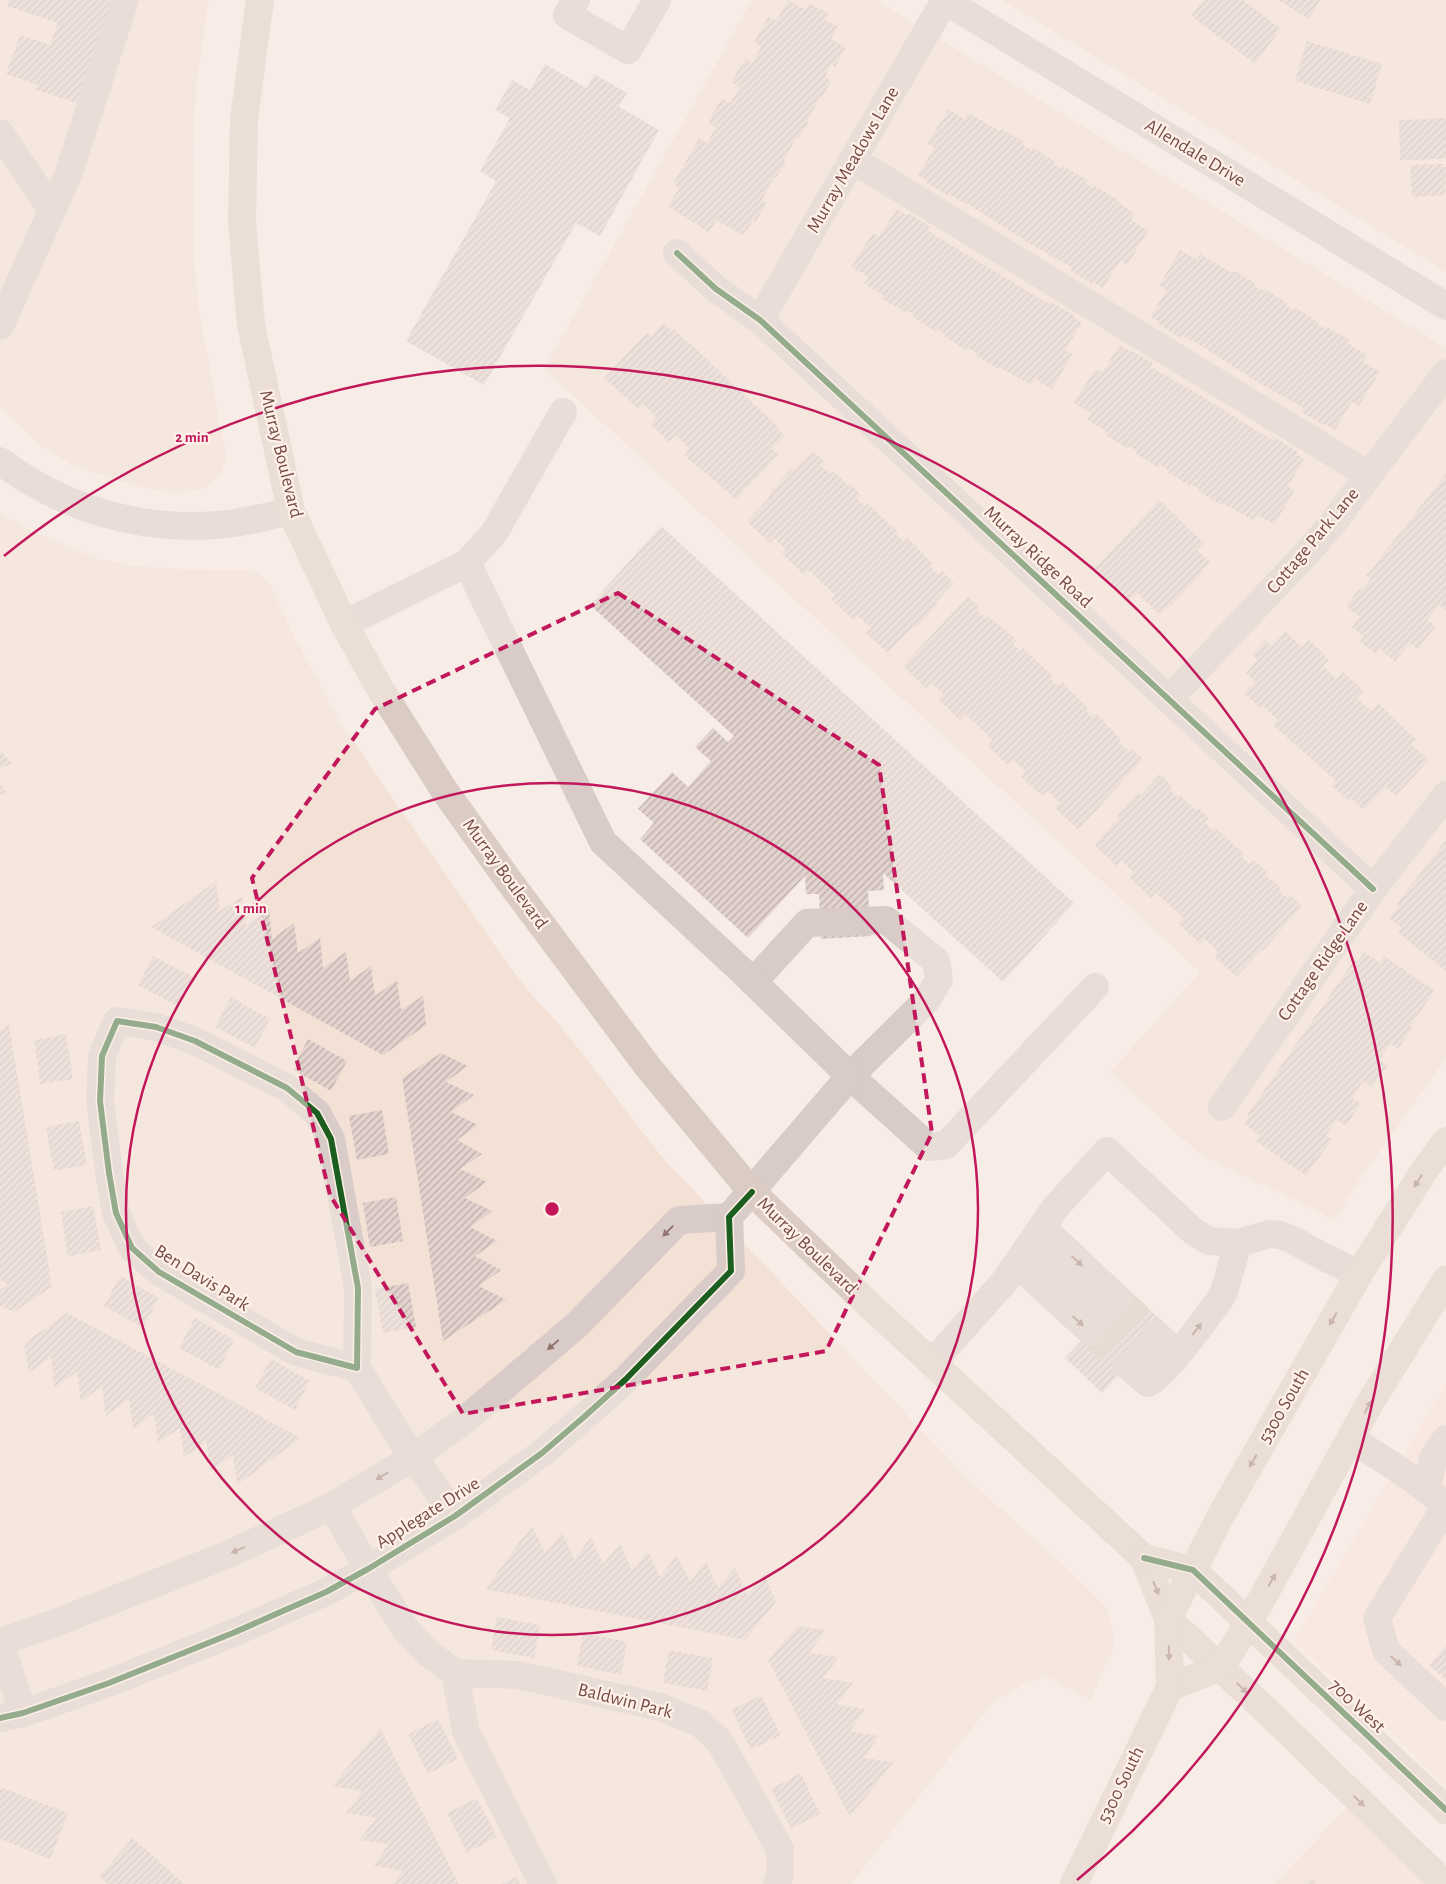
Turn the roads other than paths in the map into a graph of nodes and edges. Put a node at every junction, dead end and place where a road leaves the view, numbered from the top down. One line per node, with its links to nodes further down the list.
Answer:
1 (125, 0): 8 (street)
2 (260, 0): 17 (main road, Murray Boulevard)
3 (576, 0): 4 (street)
4 (657, 0)
5 (944, 0): 7 (street, Murray Meadows Lane); 10 (street, Allendale Drive)
6 (0, 133): 8 (street)
7 (853, 160): 11 (street, Murray Meadows Lane); 16 (street)
8 (52, 210): 12 (street)
9 (677, 253): 11 (street, Murray Ridge Road)
10 (1446, 306)
11 (760, 320): 20 (street, Murray Ridge Road)
12 (0, 326)
13 (1446, 373): 16 (street, Cottage Park Lane)
14 (562, 412): 18 (street)
15 (0, 461): 17 (street)
16 (1369, 475): 20 (street, Cottage Park Lane)
17 (292, 511): 19 (main road, Murray Boulevard)
18 (467, 563): 19 (street); 23 (street)
19 (344, 624): 28 (main road, Murray Boulevard)
20 (1169, 699): 22 (street, Murray Ridge Road)
21 (1446, 795): 22 (street, Cottage Ridge Lane)
22 (1373, 889): 26 (street, Cottage Ridge Lane)
23 (753, 982): 25 (street); 25 (street)
24 (1095, 987): 25 (street)
25 (850, 1076): 28 (street)
26 (1222, 1107)
27 (1446, 1141): 32 (main road, 5300 South, one-way to 32)
28 (752, 1192): 29 (street); 35 (main road, Murray Boulevard)
29 (729, 1218): 39 (street, one-way to 39); 42 (street, Applegate Drive)
30 (1238, 1243): 31 (street); 32 (street); 34 (street, one-way to 30)
31 (1029, 1246): 31 (street); 35 (street)
32 (1359, 1274): 45 (main road, 5300 South, one-way to 45)
33 (1446, 1280): 37 (main road, one-way to 33)
34 (1170, 1362): 34 (street)
35 (932, 1364): 43 (main road, Murray Boulevard)
36 (357, 1368): 36 (street, Ben Davis Park); 39 (street)
37 (1350, 1439): 40 (street); 47 (main road, one-way to 37)
38 (1446, 1439): 40 (street)
39 (414, 1457): 41 (street, one-way to 41); 42 (street)
40 (1427, 1489): 52 (street, one-way to 52)
41 (332, 1506): 44 (street); 48 (street, one-way to 48)
42 (455, 1516): 44 (street, Applegate Drive)
43 (1144, 1558): 45 (main road, Murray Boulevard); 46 (main road, Murray Boulevard, one-way to 46)
44 (368, 1569): 50 (street); 53 (street, Applegate Drive)
45 (1193, 1570): 46 (main road, 5300 South); 47 (main road, Murray Boulevard)
46 (1168, 1619): 49 (main road); 51 (main road, 5300 South, one-way to 51)
47 (1249, 1622): 49 (main road); 54 (main road, 700 West)
48 (0, 1642): 53 (street)
49 (1221, 1667): 51 (main road); 58 (main road, one-way to 58)
50 (455, 1673): 55 (street); 56 (street, Baldwin Park)
51 (1170, 1687): 57 (main road, 5300 South)
52 (1446, 1707)
53 (11, 1715)
54 (1446, 1810)
55 (543, 1884)
56 (777, 1884)
57 (1074, 1884)
58 (1445, 1884)

